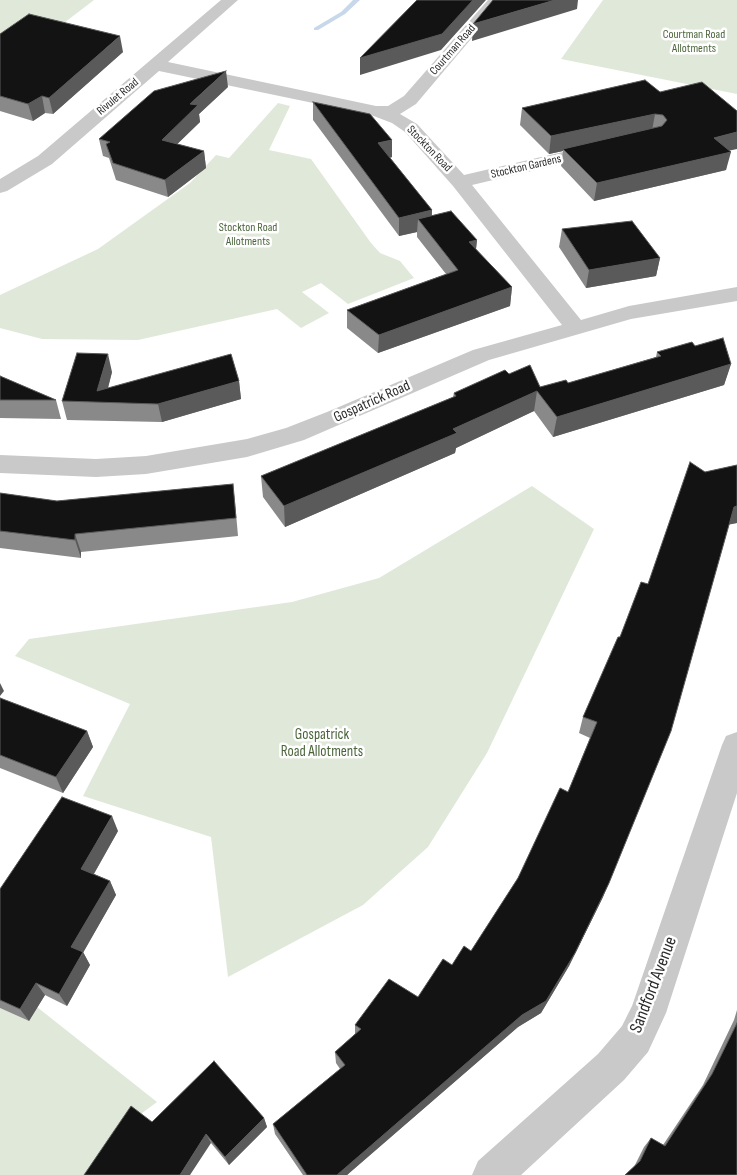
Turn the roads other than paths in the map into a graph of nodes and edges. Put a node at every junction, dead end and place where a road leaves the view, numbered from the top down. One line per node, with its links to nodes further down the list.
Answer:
1 (230, 0): 3 (street, Rivulet Road)
2 (496, 0): 4 (street, Courtman Road)
3 (156, 65): 5 (street, Stockton Road); 9 (street, Rivulet Road)
4 (410, 100): 5 (street, Courtman Road); 6 (street)
5 (376, 111): 6 (street, Stockton Road)
6 (411, 128): 8 (street, Stockton Road)
7 (613, 147): 8 (street, Stockton Gardens)
8 (460, 182): 11 (street, Stockton Road)
9 (0, 187)
10 (737, 294): 11 (street, Gospatrick Road)
11 (576, 327): 12 (street, Gospatrick Road)
12 (0, 464)
13 (737, 745): 14 (street, Sandford Avenue)
14 (492, 1175)

